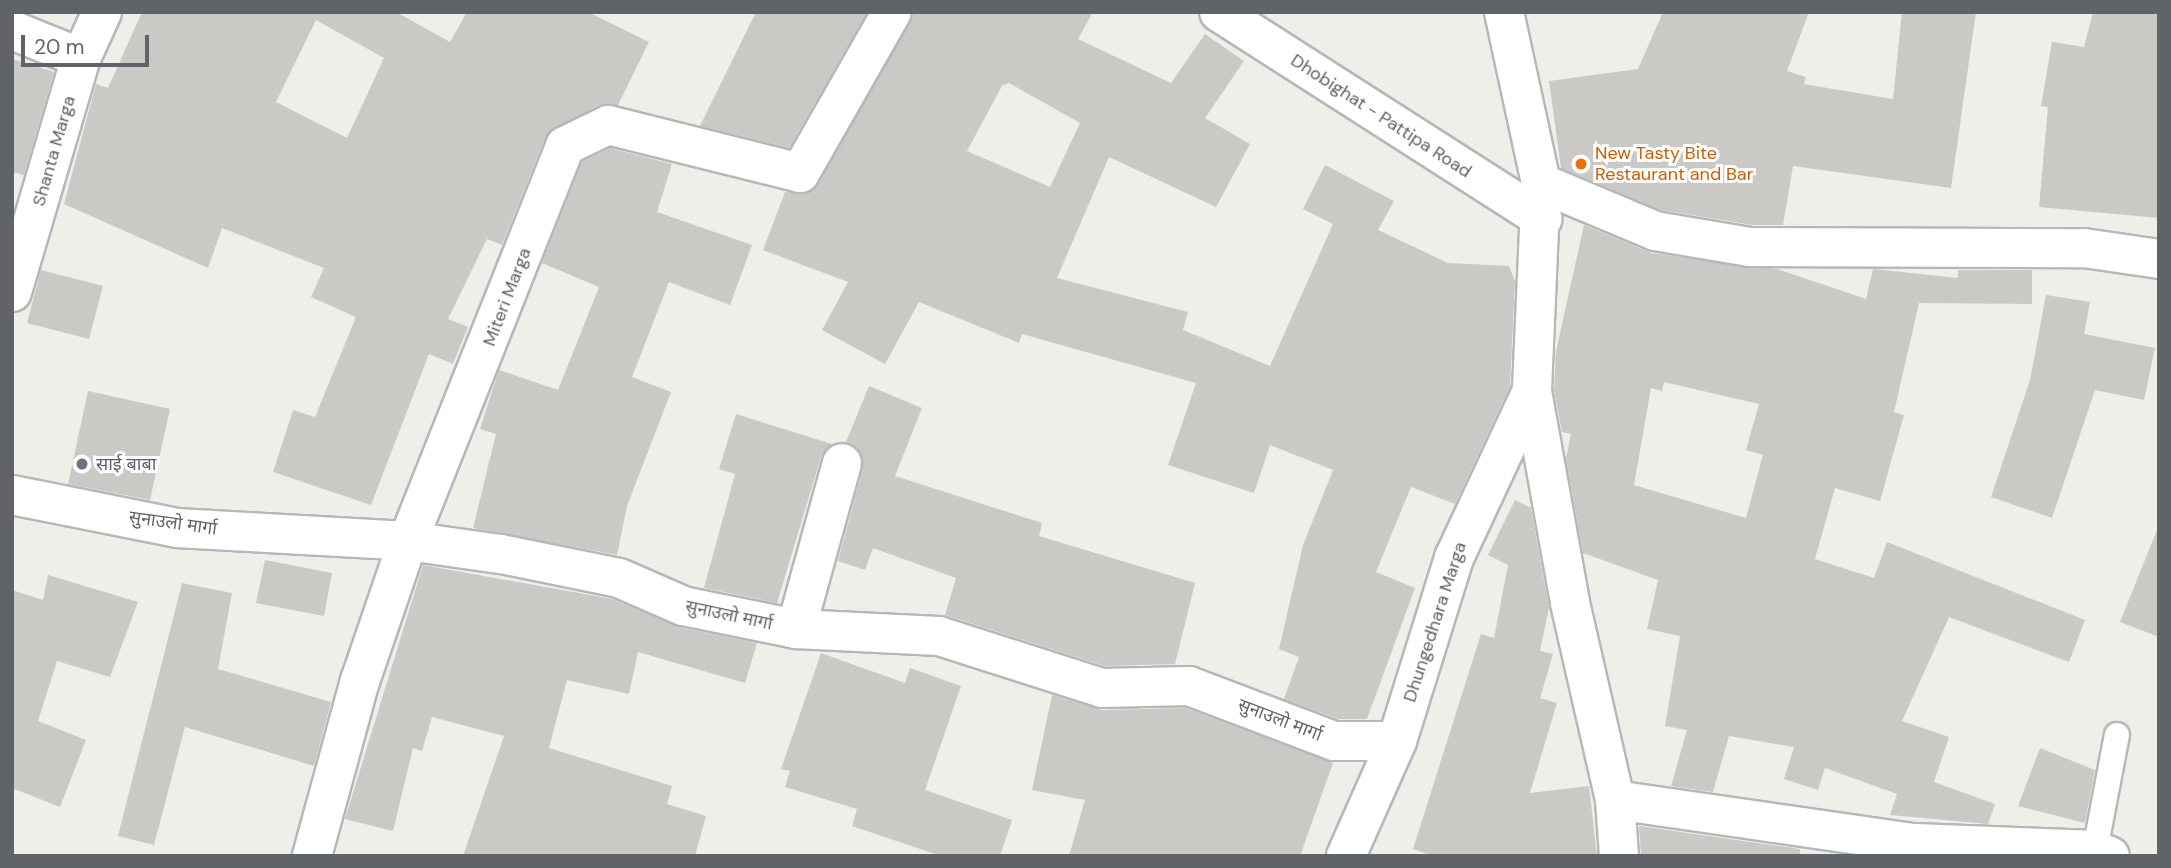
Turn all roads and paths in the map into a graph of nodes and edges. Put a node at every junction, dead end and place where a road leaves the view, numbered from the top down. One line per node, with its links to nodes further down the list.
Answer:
1 (102, 12): 6 (street, Shanta Marga)
2 (892, 12): 13 (street, Miteri Marga)
3 (1219, 12): 7 (street, Dhobighat - Pattipa Road)
4 (1504, 12): 7 (street)
5 (12, 30): 6 (street)
6 (81, 58): 9 (street, Shanta Marga)
7 (1542, 201): 8 (street, Dhobighat - Pattipa Road); 10 (street)
8 (2159, 259)
9 (12, 292)
10 (1532, 391): 16 (street, Dhungedhara Marga); 17 (street)
11 (842, 463): 14 (street)
12 (12, 495): 13 (street, सुनाउलो मार्गा)
13 (408, 541): 14 (street, सुनाउलो मार्गा); 19 (street, Miteri Marga)
14 (796, 629): 16 (street, सुनाउलो मार्गा)
15 (2117, 735): 18 (lane)
16 (1397, 741): 20 (street, Dhungedhara Marga)
17 (1615, 800): 18 (street); 21 (street)
18 (2102, 853)
19 (312, 856)
20 (1346, 856)
21 (1619, 856)

